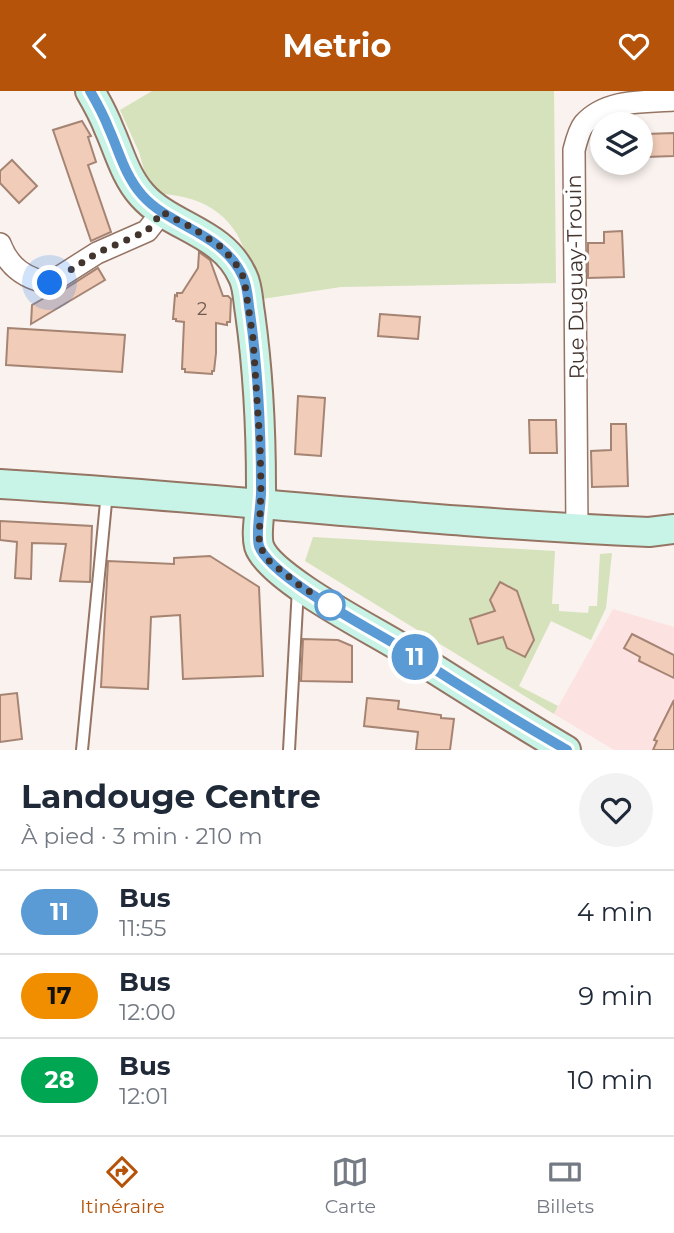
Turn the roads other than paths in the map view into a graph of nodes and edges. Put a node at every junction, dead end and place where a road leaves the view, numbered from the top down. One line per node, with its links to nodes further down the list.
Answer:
1 (90, 91): 3 (main road)
2 (674, 100): 8 (street, Rue Duguay-Trouin)
3 (162, 212): 4 (street); 7 (main road)
4 (0, 244)
5 (0, 484): 6 (main road)
6 (107, 492): 7 (main road); 12 (lane)
7 (261, 504): 8 (main road); 10 (main road)
8 (577, 529): 9 (main road)
9 (674, 529)
10 (299, 585): 11 (main road); 13 (lane)
11 (536, 742): 14 (main road)
12 (82, 750)
13 (289, 750)
14 (566, 750)

